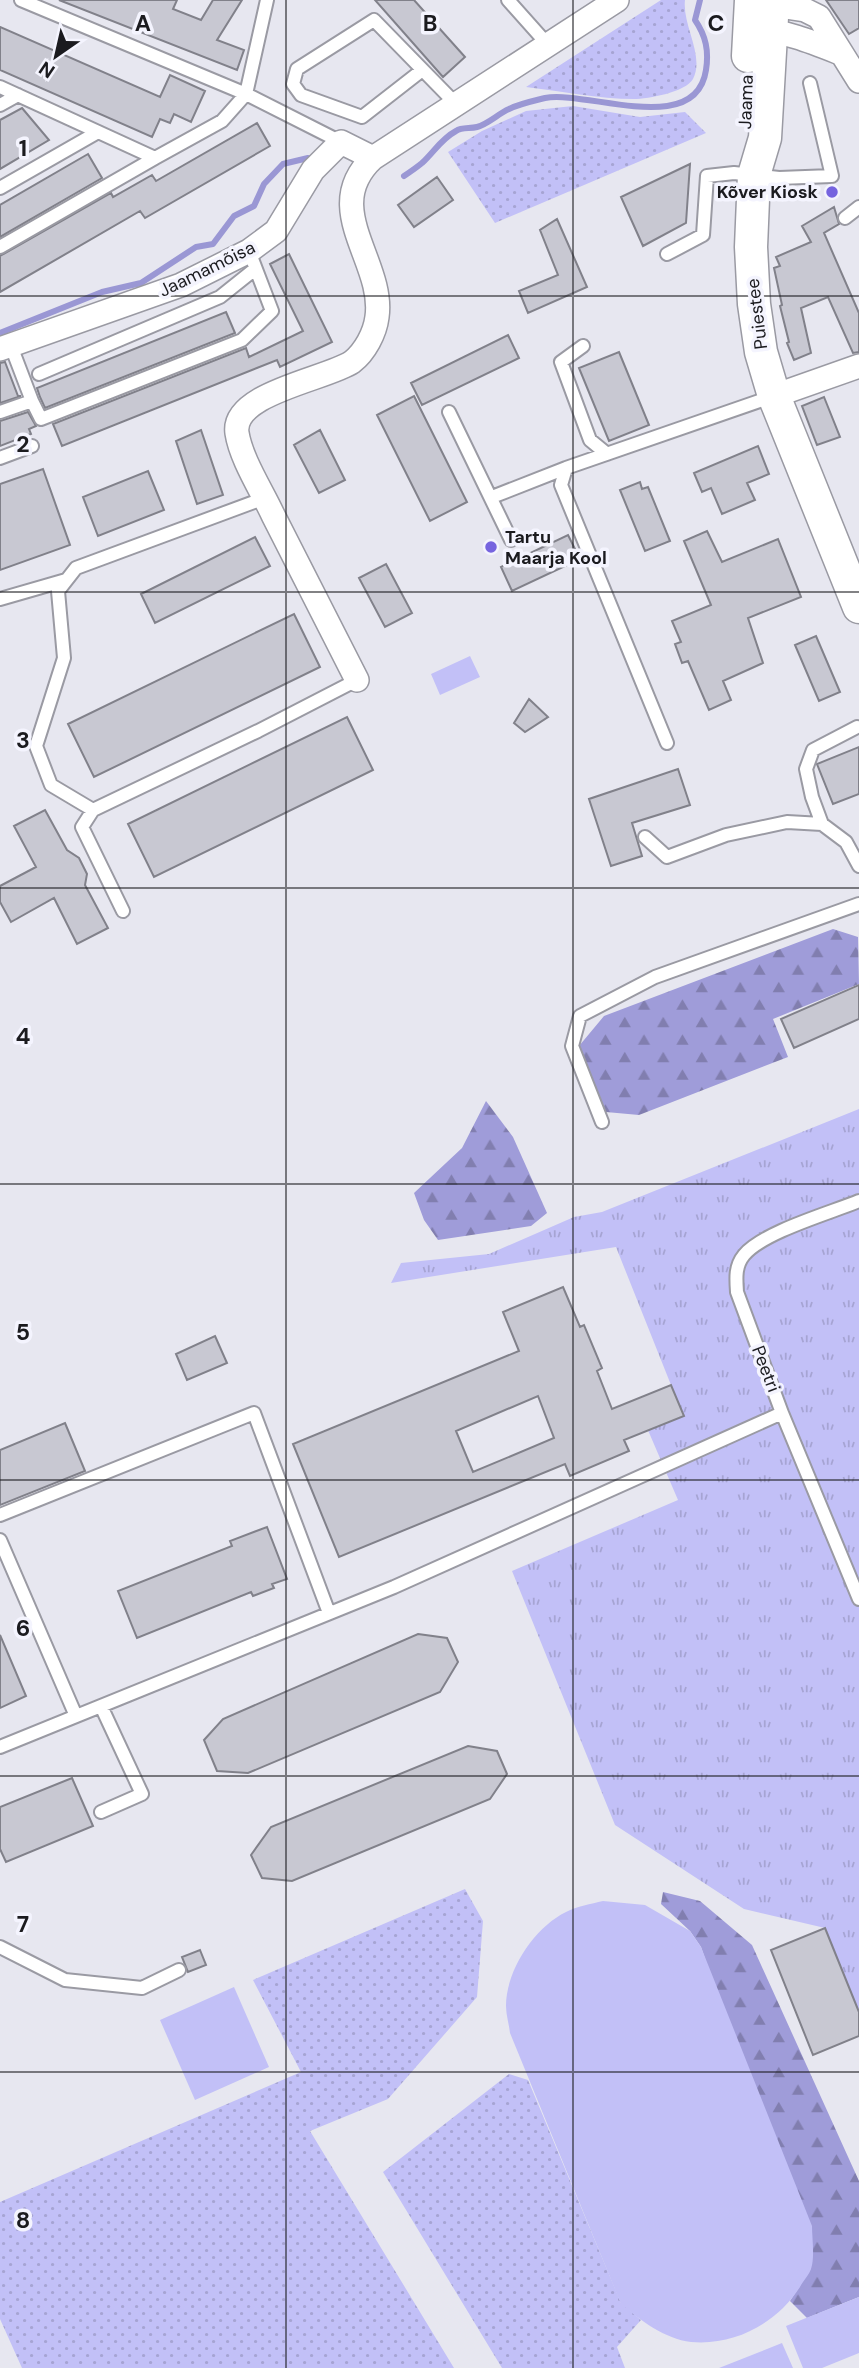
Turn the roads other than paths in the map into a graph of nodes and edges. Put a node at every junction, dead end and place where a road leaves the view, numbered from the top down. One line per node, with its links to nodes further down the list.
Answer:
1 (21, 0): 11 (lane)
2 (267, 0): 11 (lane)
3 (508, 0): 6 (lane)
4 (617, 0): 6 (street)
5 (761, 11): 8 (street); 19 (main road, Puiestee)
6 (549, 46): 13 (street)
7 (421, 71): 7 (lane); 13 (lane)
8 (859, 81)
9 (810, 83): 19 (lane)
10 (0, 87): 12 (lane)
11 (246, 94): 16 (lane); 17 (lane)
12 (18, 95): 14 (lane); 15 (lane)
13 (456, 104): 18 (street)
14 (0, 105)
15 (97, 132): 17 (lane); 20 (lane)
16 (341, 142): 18 (street); 25 (street, Jaamamõisa)
17 (155, 158): 23 (lane)
18 (373, 158): 39 (street)
19 (754, 175): 24 (lane); 30 (main road, Puiestee)
20 (0, 188)
21 (859, 207): 22 (lane)
22 (845, 218)
23 (0, 247)
24 (667, 254)
25 (252, 260): 27 (street, Jaamamõisa); 29 (lane); 31 (lane)
26 (583, 346): 35 (lane)
27 (6, 348): 31 (lane)
28 (859, 366): 30 (street)
29 (39, 374)
30 (774, 396): 35 (lane); 43 (main road, Puiestee)
31 (32, 401): 32 (lane)
32 (0, 412)
33 (449, 412): 38 (lane)
34 (32, 446): 36 (lane)
35 (607, 454): 37 (lane)
36 (0, 458)
37 (566, 468): 38 (lane); 46 (lane)
38 (492, 497): 40 (lane)
39 (265, 498): 41 (lane); 44 (street)
40 (511, 540)
41 (66, 580): 42 (lane); 47 (lane)
42 (0, 599)
43 (859, 607)
44 (356, 680): 47 (lane)
45 (858, 727): 48 (lane)
46 (667, 743)
47 (93, 810): 52 (lane)
48 (822, 824): 49 (lane); 50 (lane)
49 (645, 837)
50 (859, 866)
51 (859, 904): 53 (lane)
52 (122, 911)
53 (602, 1122)
54 (859, 1202): 55 (lane, Peetri)
55 (782, 1413): 58 (lane, Peetri); 59 (lane)
56 (0, 1515): 59 (lane)
57 (0, 1540): 61 (lane)
58 (859, 1599)
59 (329, 1613): 60 (lane)
60 (101, 1706): 61 (lane); 63 (lane)
61 (76, 1716): 62 (lane)
62 (0, 1747)
63 (101, 1812)
64 (0, 1947): 65 (lane)
65 (179, 1970)

